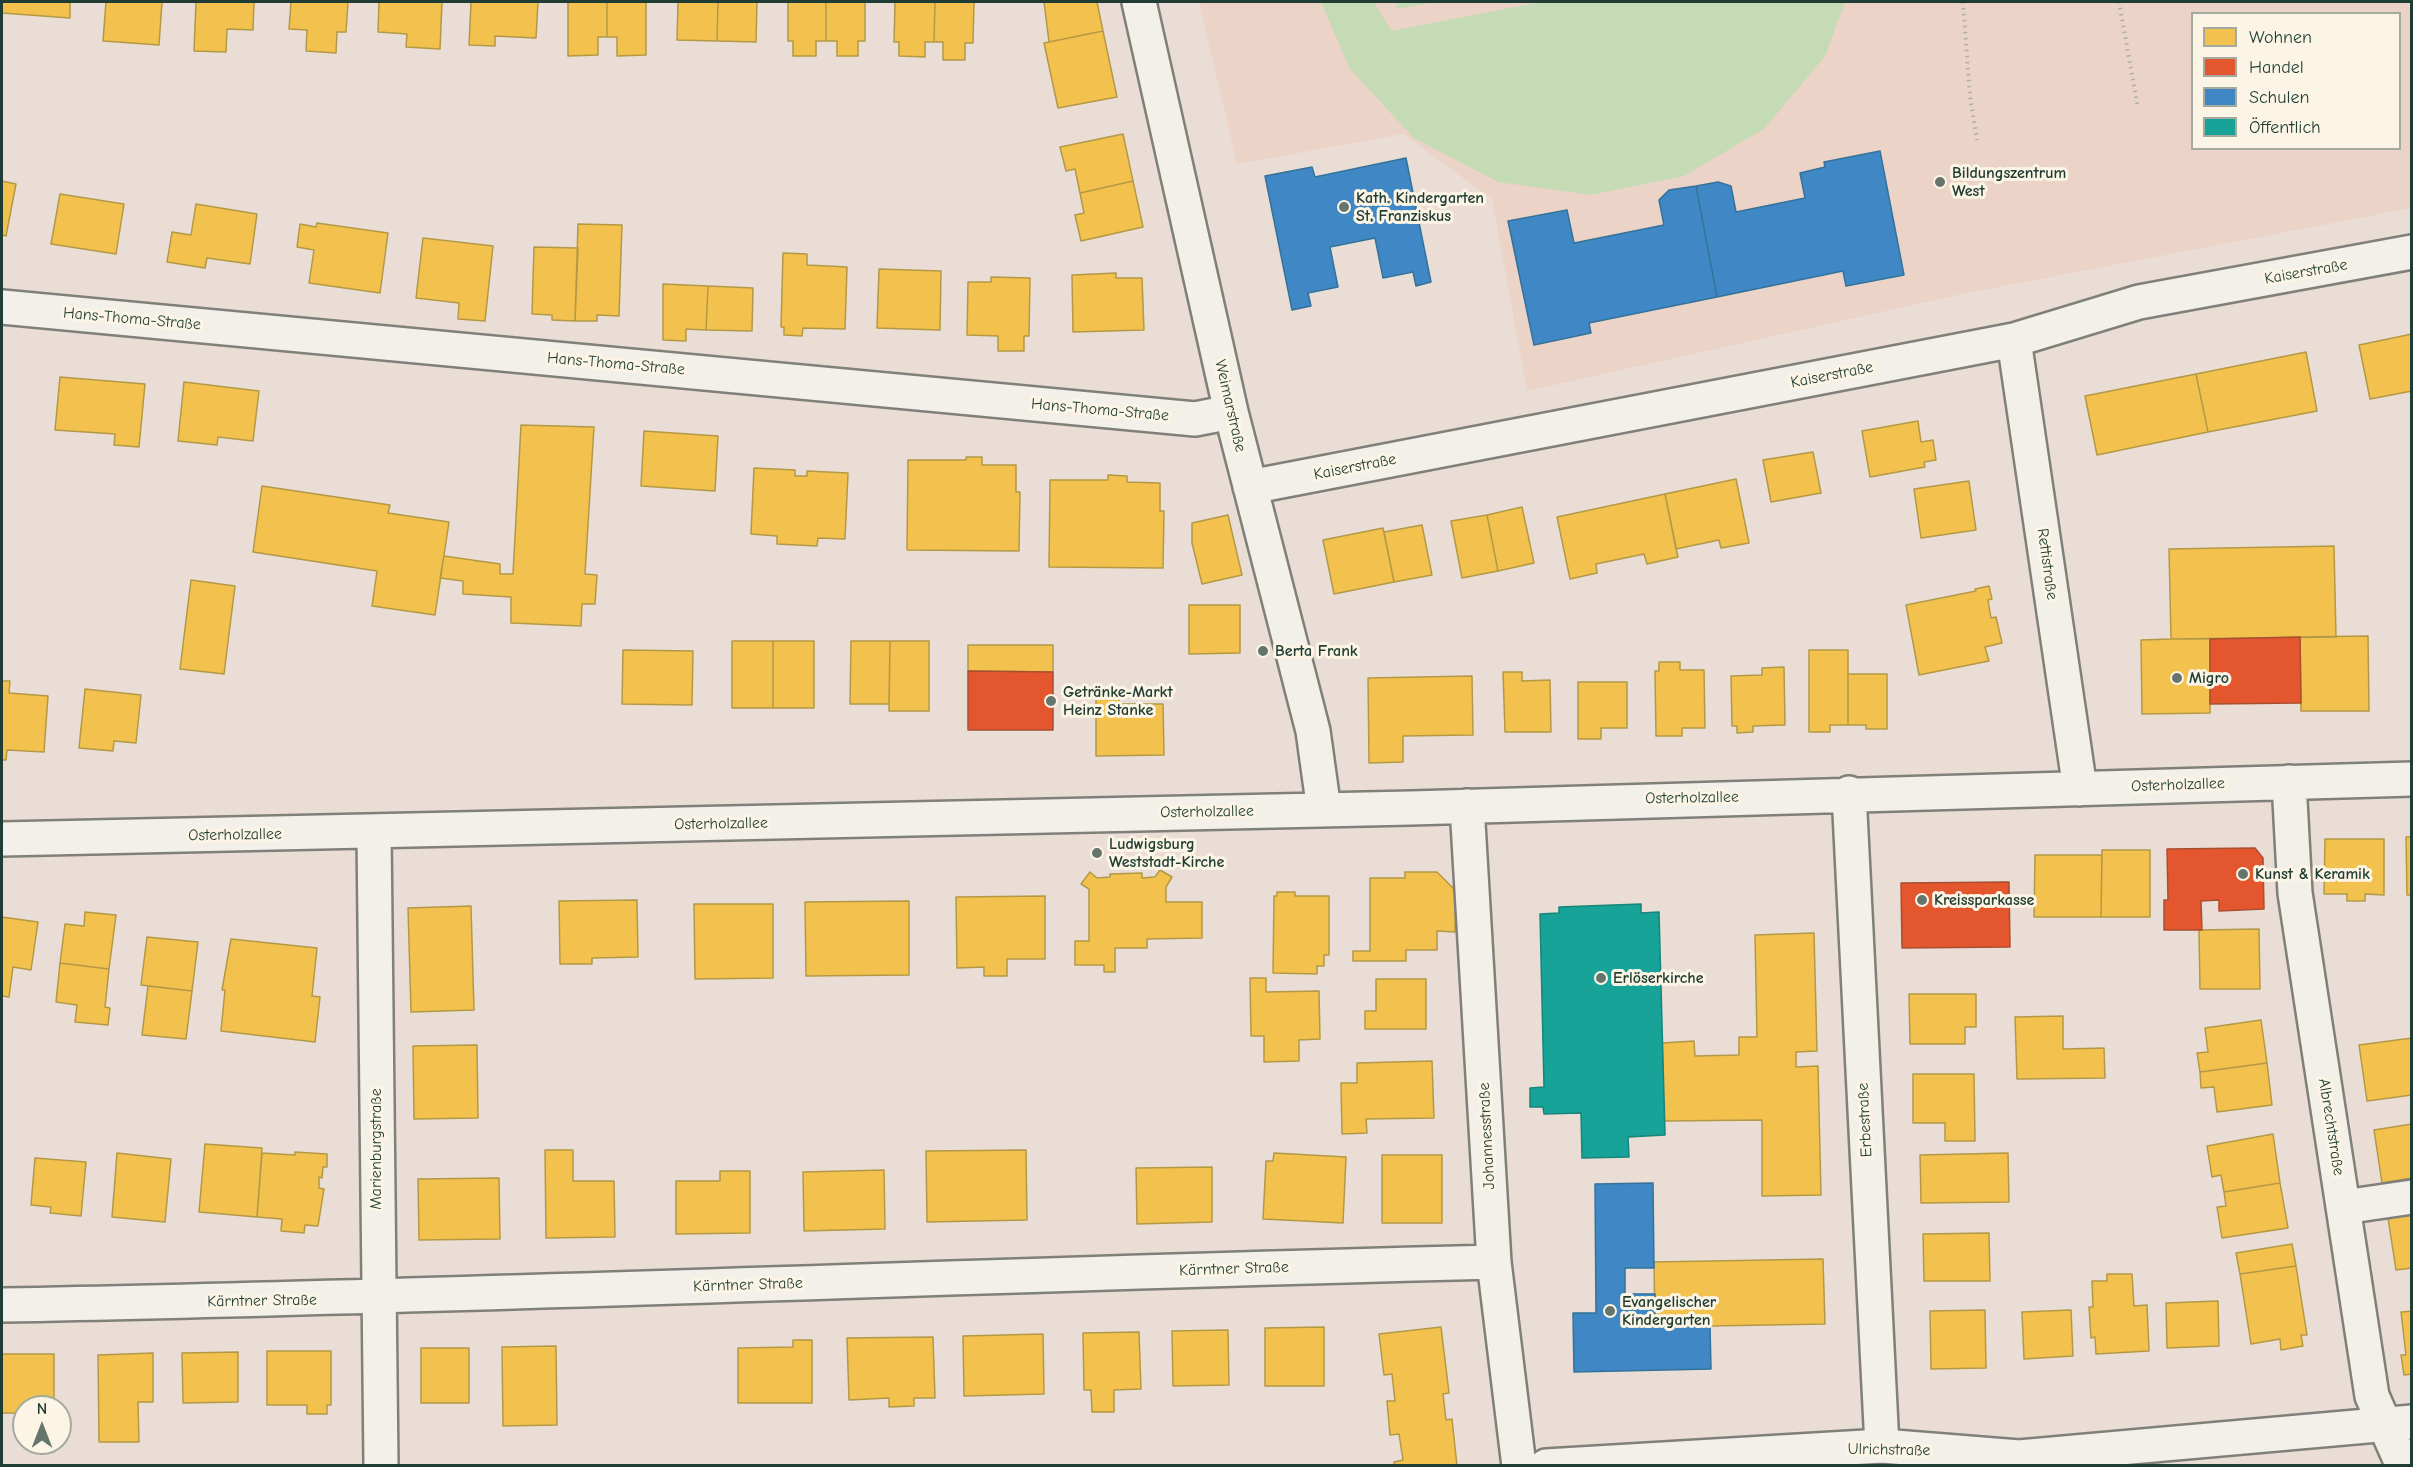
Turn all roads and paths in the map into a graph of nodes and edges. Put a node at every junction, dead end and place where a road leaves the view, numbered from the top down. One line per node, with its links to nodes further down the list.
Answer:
1 (1139, 2): 9 (street, Weimarstraße)
2 (1963, 2): 5 (path)
3 (2119, 2): 4 (path)
4 (2138, 108)
5 (1977, 140)
6 (2412, 252): 8 (street, Kaiserstraße)
7 (2, 306): 9 (street, Hans-Thoma-Straße)
8 (2014, 340): 10 (street, Kaiserstraße); 13 (street, Rettistraße)
9 (1231, 412): 10 (street, Weimarstraße)
10 (1250, 487): 16 (street, Weimarstraße)
11 (2412, 779): 12 (street, Osterholzallee)
12 (2289, 782): 13 (street, Osterholzallee); 20 (street, Albrechtstraße)
13 (2080, 789): 14 (street, Osterholzallee)
14 (1849, 794): 15 (street, Osterholzallee); 25 (street, Erbestraße)
15 (1467, 806): 16 (street, Osterholzallee); 21 (street, Johannesstraße)
16 (1324, 810): 17 (street, Osterholzallee)
17 (374, 832): 18 (street, Osterholzallee); 22 (street, Marienburgstraße)
18 (2, 839)
19 (2412, 1197): 20 (street)
20 (2344, 1207): 24 (street, Albrechtstraße)
21 (1494, 1262): 22 (street, Kärntner Straße); 28 (street, Johannesstraße)
22 (378, 1298): 23 (street, Kärntner Straße); 27 (street, Marienburgstraße)
23 (2, 1305)
24 (2399, 1424): 26 (street, Ulrichstraße); 30 (street, Albrechtstraße)
25 (1882, 1446): 26 (street, Ulrichstraße); 29 (street, Ulrichstraße)
26 (2020, 1461)
27 (381, 1466)
28 (1520, 1466)
29 (1546, 1466)
30 (2403, 1466)

